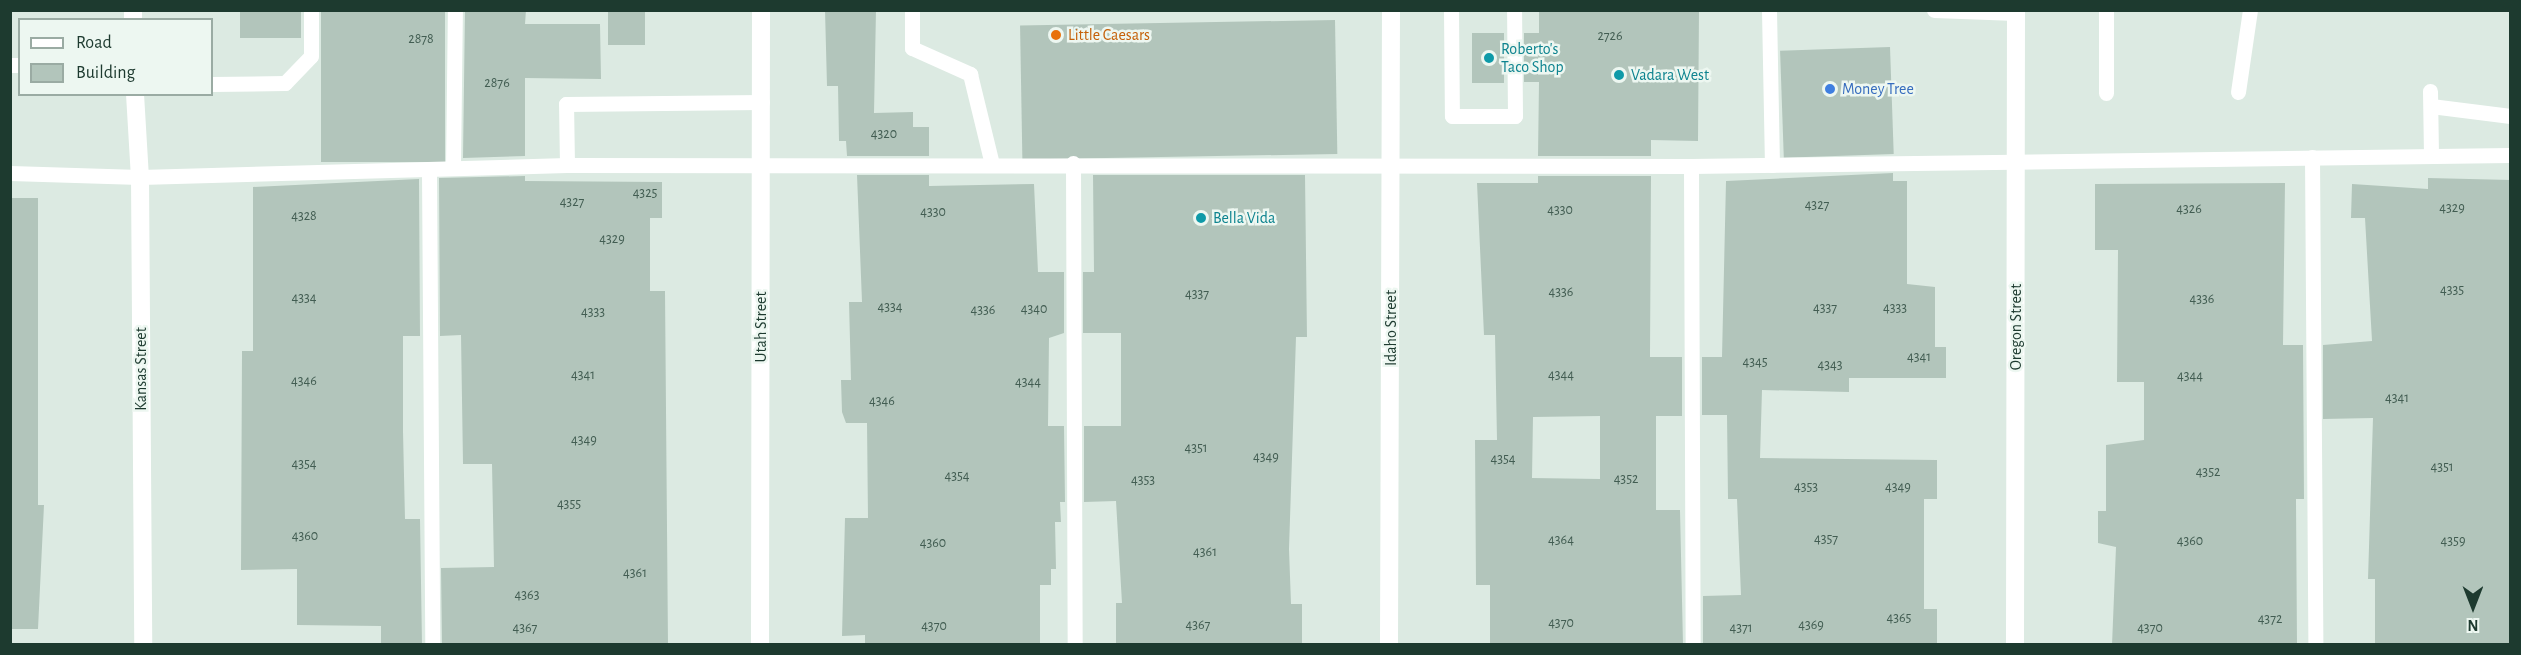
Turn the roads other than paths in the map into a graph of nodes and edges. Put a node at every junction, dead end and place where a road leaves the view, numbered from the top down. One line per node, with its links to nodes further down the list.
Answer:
1 (311, 10): 13 (lane)
2 (454, 10): 29 (lane)
3 (761, 10): 17 (street, Utah Street)
4 (912, 10): 25 (lane)
5 (1391, 10): 24 (street, Idaho Street)
6 (1451, 10): 7 (lane)
7 (1514, 10)
8 (1769, 10): 28 (lane)
9 (1934, 10): 12 (lane)
10 (2106, 10): 15 (lane)
11 (2250, 10): 14 (lane)
12 (2016, 12): 22 (street, Oregon Street)
13 (213, 84)
14 (2238, 92)
15 (2106, 93)
16 (135, 96): 33 (street, Kansas Street)
17 (762, 102): 26 (lane); 27 (street, Utah Street)
18 (2511, 116): 19 (lane)
19 (2431, 154): 20 (lane); 21 (lane)
20 (2511, 155)
21 (2312, 157): 22 (lane); 41 (lane)
22 (2017, 162): 28 (lane); 40 (street, Oregon Street)
23 (1072, 163): 24 (lane); 25 (lane); 37 (lane)
24 (1392, 163): 30 (lane); 38 (street, Idaho Street)
25 (992, 164): 27 (lane)
26 (567, 165): 27 (lane); 29 (lane)
27 (762, 165): 36 (street, Utah Street)
28 (1772, 165): 30 (lane)
29 (453, 166): 31 (lane)
30 (1691, 166): 39 (lane)
31 (429, 172): 33 (lane); 35 (lane)
32 (10, 173): 33 (lane)
33 (140, 177): 34 (street, Kansas Street)
34 (143, 645)
35 (432, 645)
36 (760, 645)
37 (1075, 645)
38 (1389, 645)
39 (1693, 645)
40 (2015, 645)
41 (2315, 645)

